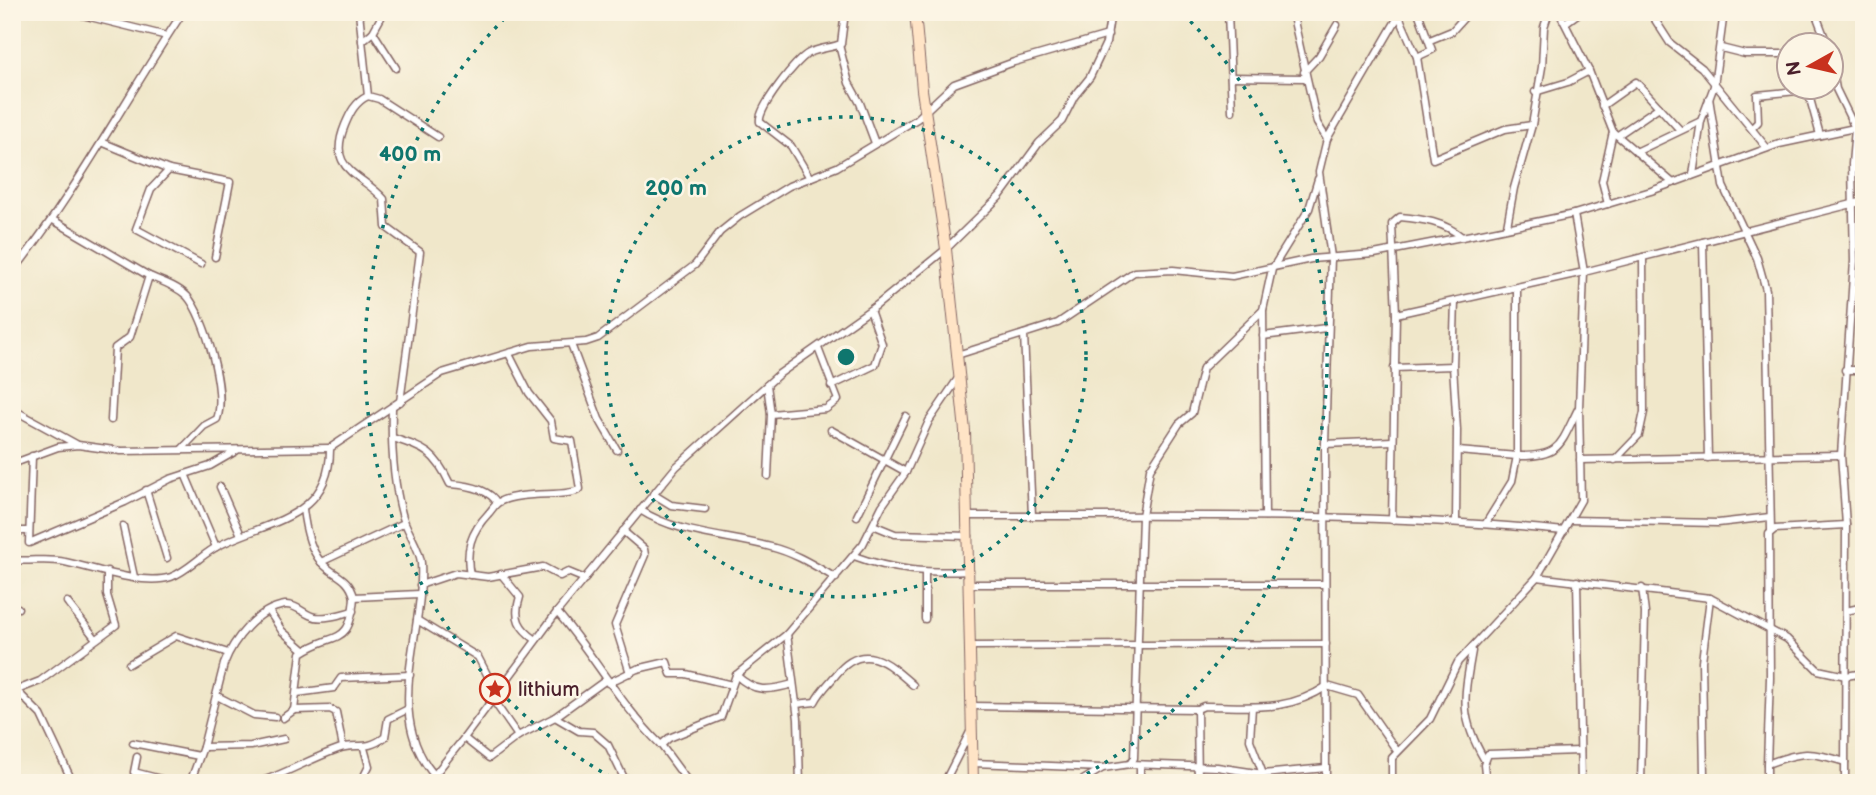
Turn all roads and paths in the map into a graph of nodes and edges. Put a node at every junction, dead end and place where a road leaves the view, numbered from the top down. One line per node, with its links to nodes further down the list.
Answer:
1 (70, 12): 18 (street)
2 (183, 12): 26 (street)
3 (359, 12): 28 (street)
4 (384, 12): 23 (street)
5 (819, 12): 19 (street)
6 (915, 12): 47 (street)
7 (1111, 12): 25 (street)
8 (1228, 12): 36 (street)
9 (1292, 12): 35 (street)
10 (1418, 12): 27 (street)
11 (1469, 12): 27 (street)
12 (1549, 12): 38 (street)
13 (1559, 12): 21 (street)
14 (1580, 12): 21 (street)
15 (1650, 12): 37 (street)
16 (1724, 12): 30 (street)
17 (1815, 12): 24 (street)
18 (85, 14): 26 (street)
19 (844, 14): 29 (street)
20 (1400, 14): 32 (street); 57 (street)
21 (1565, 23): 34 (street)
22 (1337, 25): 35 (street)
23 (373, 32): 28 (street); 33 (street)
24 (1823, 32)
25 (1108, 35): 47 (street); 77 (street)
26 (167, 36): 58 (street)
27 (1430, 40): 32 (street)
28 (362, 41): 40 (street)
29 (839, 45): 59 (street); 66 (street)
30 (1721, 48): 31 (street); 37 (street)
31 (1774, 54)
32 (1417, 57): 49 (street)
33 (396, 68)
34 (1589, 71): 38 (street); 44 (street)
35 (1305, 75): 36 (street); 57 (street)
36 (1231, 77): 46 (street)
37 (1714, 86): 41 (street); 51 (street)
38 (1535, 92): 49 (street)
39 (1774, 93): 51 (street)
40 (368, 96): 56 (street); 106 (street)
41 (1709, 98): 48 (street); 62 (street)
42 (1811, 102): 55 (street)
43 (1842, 102): 52 (street)
44 (1602, 106): 45 (street); 54 (street)
45 (1658, 107): 53 (street); 54 (street)
46 (1232, 111)
47 (925, 112): 59 (street); 77 (street)
48 (1701, 121): 53 (street); 65 (street)
49 (1532, 125): 73 (street)
50 (1864, 126): 52 (street)
51 (1752, 128): 60 (street)
52 (1855, 128): 55 (street); 69 (street)
53 (1680, 130): 61 (street)
54 (1615, 133): 61 (street); 70 (street)
55 (1820, 135): 60 (street)
56 (438, 137)
57 (1327, 139): 64 (street)
58 (104, 143): 63 (street); 72 (street)
59 (875, 143): 66 (street)
60 (1767, 148): 62 (street)
61 (1636, 152): 67 (street)
62 (1718, 167): 65 (street); 74 (street)
63 (169, 170): 79 (street); 82 (street)
64 (1319, 172): 80 (street); 83 (street)
65 (1693, 175): 67 (street)
66 (810, 178): 95 (street)
67 (1673, 183): 70 (street)
68 (1864, 201): 69 (street)
69 (1854, 203): 74 (street); 101 (street)
70 (1608, 204): 71 (street)
71 (1574, 214): 73 (street); 84 (street)
72 (53, 220): 85 (street); 86 (street)
73 (1507, 226): 75 (street)
74 (1744, 231): 76 (street); 126 (street)
75 (1462, 237): 78 (street); 78 (street)
76 (1703, 242): 81 (street); 127 (street)
77 (946, 249): 89 (street); 98 (street)
78 (1391, 250): 80 (street); 91 (street)
79 (215, 257)
80 (1331, 257): 83 (street); 92 (street)
81 (1643, 257): 84 (street); 129 (street)
82 (201, 264)
83 (1272, 269): 90 (street); 93 (street)
84 (1584, 272): 87 (street); 108 (street)
85 (12, 273)
86 (149, 275): 112 (street); 119 (street)
87 (1517, 288): 88 (street); 125 (street)
88 (1455, 301): 91 (street); 99 (street)
89 (870, 310): 96 (street); 105 (street)
90 (1263, 310): 94 (street); 145 (street)
91 (1396, 314): 100 (street)
92 (1326, 328): 94 (street); 116 (street)
93 (1024, 334): 98 (street); 144 (street)
94 (1263, 335): 146 (street)
95 (571, 344): 97 (street); 120 (street)
96 (818, 348): 104 (street); 105 (street)
97 (509, 354): 106 (street); 138 (street)
98 (957, 355): 103 (street)
99 (1453, 366): 100 (street); 122 (street)
100 (1394, 368): 115 (street)
101 (1845, 370): 102 (street); 123 (street)
102 (1864, 370)
103 (960, 376): 132 (street); 143 (street)
104 (767, 385): 110 (street); 137 (street)
105 (831, 386): 110 (street)
106 (400, 402): 107 (street)
107 (392, 408): 114 (street); 118 (street)
108 (1579, 408): 125 (street); 128 (street)
109 (12, 409): 117 (street)
110 (771, 414): 134 (street)
111 (906, 416): 130 (street)
112 (111, 420)
113 (831, 430): 130 (street)
114 (393, 438): 138 (street); 152 (street)
115 (1392, 441): 116 (street); 149 (street)
116 (1325, 444): 147 (street)
117 (78, 445): 119 (street); 124 (street)
118 (330, 448): 121 (street); 139 (street)
119 (182, 449): 121 (street)
120 (617, 450)
121 (236, 451): 133 (street)
122 (1458, 451): 125 (street); 150 (street)
123 (1841, 455): 126 (street); 155 (street)
124 (32, 456): 131 (street); 158 (street)
125 (1517, 456): 153 (street)
126 (1768, 457): 127 (street); 148 (street)
127 (1708, 458): 129 (street)
128 (1580, 460): 129 (street); 151 (street)
129 (1615, 460)
130 (885, 461): 132 (street); 142 (street)
131 (12, 464)
132 (906, 472): 154 (street)
133 (185, 474): 136 (street); 164 (street)
134 (768, 476)
135 (220, 487): 162 (street)
136 (146, 490): 158 (street); 166 (street)
137 (653, 495): 140 (street); 141 (street)
138 (497, 503): 173 (street)
139 (303, 509): 162 (street); 168 (street)
140 (705, 509)
141 (640, 510): 159 (street); 176 (street)
142 (857, 516)
143 (968, 516): 144 (street); 163 (street)
144 (1032, 516): 145 (street)
145 (1142, 516): 146 (street); 179 (street)
146 (1265, 516): 147 (street)
147 (1324, 516): 149 (street); 181 (street)
148 (1770, 517): 151 (street); 161 (street)
149 (1392, 520): 150 (street)
150 (1456, 520): 153 (street)
151 (1570, 520): 160 (street)
152 (404, 523): 168 (street); 182 (street)
153 (1486, 523): 160 (street)
154 (873, 525): 163 (street); 165 (street)
155 (1846, 525): 161 (street); 191 (street)
156 (123, 526): 174 (street)
157 (12, 531): 158 (street)
158 (27, 531)
159 (623, 531): 177 (street); 206 (street)
160 (1564, 531): 175 (street)
161 (1771, 531): 195 (street)
162 (240, 535): 164 (street)
163 (969, 536): 170 (street)
164 (216, 547): 174 (street)
165 (854, 556): 171 (street); 176 (street)
166 (167, 558)
167 (12, 560): 169 (street)
168 (321, 562): 185 (street)
169 (107, 571): 174 (street); 197 (street)
170 (970, 571): 171 (street); 180 (street)
171 (925, 573): 193 (street)
172 (501, 574): 173 (street); 177 (street); 198 (street)
173 (470, 575): 182 (street)
174 (134, 577)
175 (1537, 577): 178 (street); 203 (street)
176 (836, 578): 196 (street)
177 (585, 579): 192 (street)
178 (1577, 581): 183 (street); 241 (street)
179 (1139, 583): 180 (street); 181 (street); 199 (street)
180 (971, 584): 201 (street)
181 (1324, 584): 200 (street)
182 (420, 585): 184 (street)
183 (1642, 589): 186 (street); 276 (street)
184 (419, 594): 185 (street); 194 (street)
185 (354, 597): 190 (street)
186 (1710, 598): 195 (street); 277 (street)
187 (67, 602): 197 (street)
188 (1864, 607): 191 (street)
189 (268, 611): 190 (street); 202 (street); 204 (street)
190 (353, 611): 202 (street)
191 (1846, 611): 210 (street)
192 (557, 612): 198 (street); 211 (street)
193 (925, 619)
194 (417, 620): 208 (street); 217 (street)
195 (1770, 630): 210 (street); 248 (street)
196 (787, 634): 209 (street); 212 (street)
197 (96, 639): 216 (street)
198 (536, 640): 217 (street)
199 (1137, 643): 200 (street); 201 (street); 225 (street)
200 (1326, 643): 215 (street)
201 (970, 646): 222 (street)
202 (304, 650): 218 (street)
203 (1472, 650): 240 (street); 244 (street)
204 (228, 653): 205 (street); 219 (street)
205 (129, 663)
206 (630, 673): 211 (street); 213 (street)
207 (1864, 673): 210 (street)
208 (410, 675): 218 (street); 224 (street)
209 (736, 675): 212 (street); 213 (street)
210 (1846, 676): 245 (street)
211 (607, 682): 229 (street); 236 (street)
212 (793, 684): 221 (street)
213 (732, 685): 236 (street)
214 (913, 685): 221 (street)
215 (1327, 686): 223 (street); 240 (street); 252 (street)
216 (14, 690): 255 (street)
217 (500, 690): 220 (street)
218 (297, 693): 227 (street)
219 (217, 696): 228 (street); 237 (street)
220 (493, 700): 232 (street); 233 (street)
221 (796, 704): 265 (street)
222 (971, 706): 225 (street); 231 (street)
223 (1252, 707): 226 (street); 253 (street)
224 (408, 709): 239 (street); 254 (street)
225 (1134, 709): 226 (street); 247 (street)
226 (1196, 709): 250 (street)
227 (294, 710): 230 (street); 238 (street)
228 (275, 717)
229 (555, 717): 232 (street); 263 (street)
230 (284, 718)
231 (971, 728): 246 (street); 266 (street)
232 (518, 736): 233 (street)
233 (464, 738): 254 (street)
234 (284, 739): 237 (street)
235 (133, 743): 242 (street)
236 (661, 745): 264 (street)
237 (203, 747): 242 (street)
238 (343, 747): 239 (street); 258 (street)
239 (363, 748): 259 (street)
240 (1397, 751): 273 (street)
241 (1580, 751): 244 (street); 275 (street)
242 (199, 756): 257 (street)
243 (137, 757): 256 (street)
244 (1484, 759): 274 (street)
245 (1845, 762): 248 (street); 279 (street)
246 (973, 763): 251 (street); 267 (street)
247 (1130, 764): 249 (street); 251 (street)
248 (1767, 764): 278 (street)
249 (1140, 766): 250 (street); 269 (street)
250 (1198, 767): 253 (street); 270 (street)
251 (1103, 768): 268 (street)
252 (1326, 768): 253 (street); 272 (street)
253 (1263, 774): 271 (street)
254 (434, 775): 262 (street)
255 (73, 783)
256 (176, 783)
257 (190, 783)
258 (257, 783)
259 (370, 783)
260 (388, 783): 261 (street)
261 (396, 783)
262 (428, 783)
263 (633, 783)
264 (689, 783)
265 (800, 783)
266 (944, 783)
267 (974, 783)
268 (1078, 783)
269 (1140, 783)
270 (1198, 783)
271 (1263, 783)
272 (1326, 783)
273 (1392, 783)
274 (1486, 783)
275 (1581, 783)
276 (1641, 783)
277 (1701, 783)
278 (1767, 783)
279 (1845, 783)

